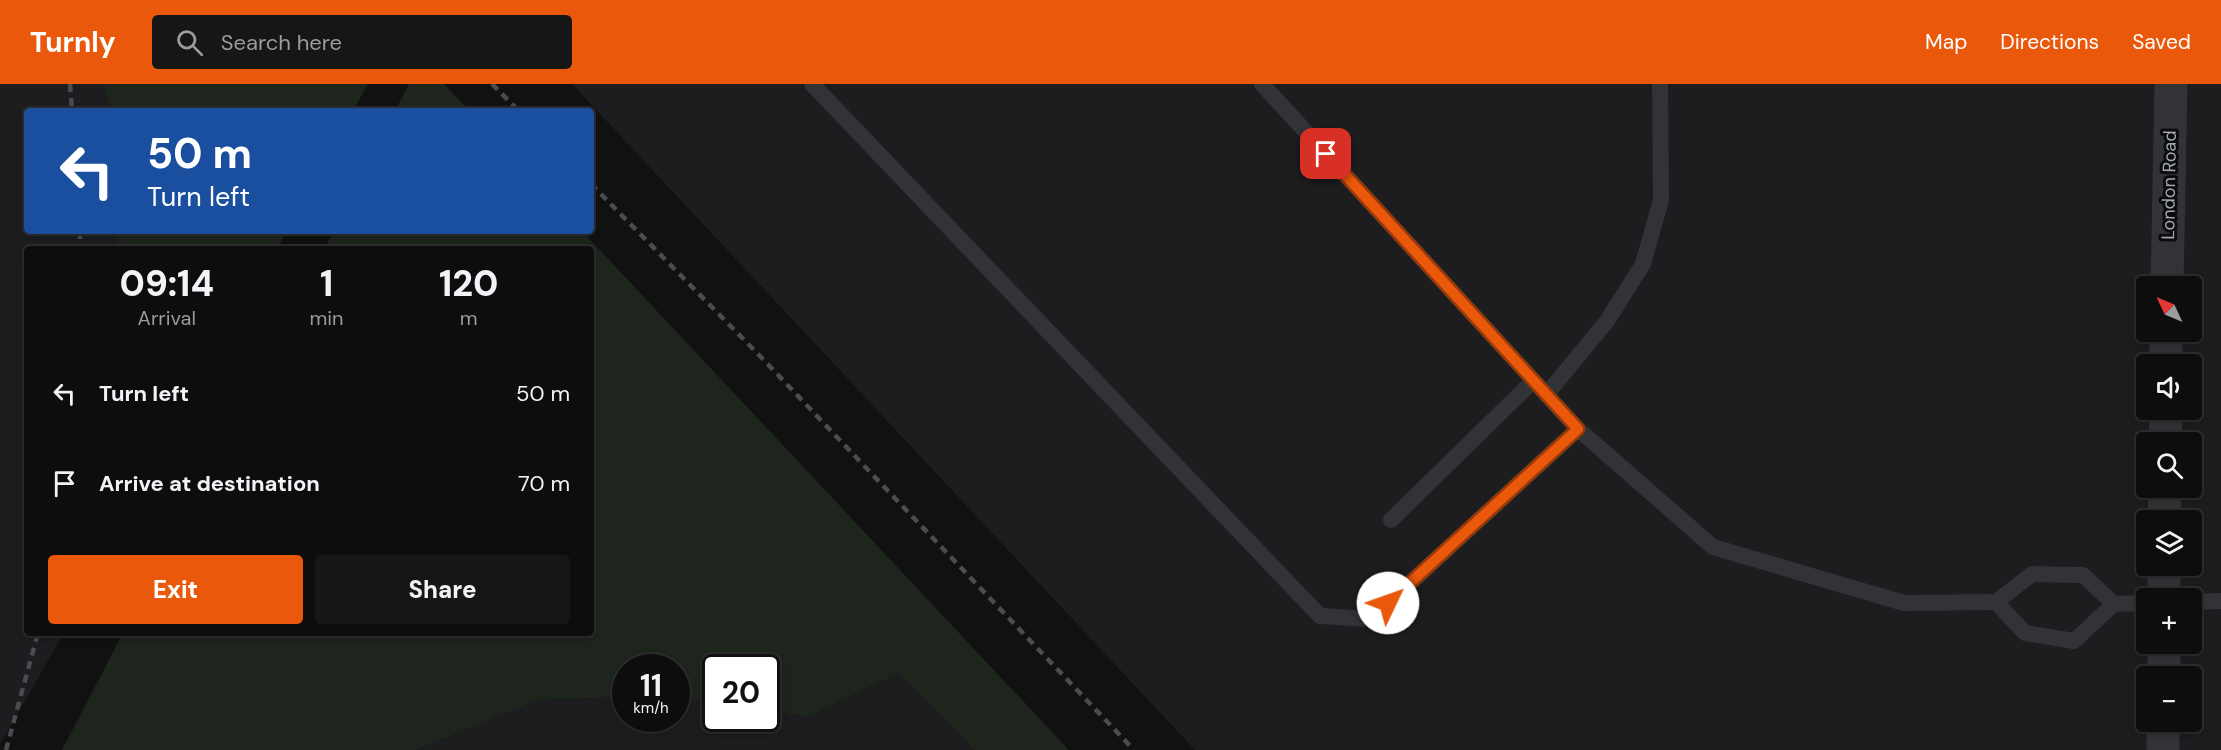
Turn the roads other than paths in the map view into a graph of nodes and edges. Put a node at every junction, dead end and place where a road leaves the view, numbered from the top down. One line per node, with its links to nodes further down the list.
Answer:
1 (812, 84): 8 (lane)
2 (1262, 84): 6 (lane)
3 (1660, 84): 7 (lane)
4 (2171, 84): 5 (street, London Road)
5 (2167, 276)
6 (1533, 381): 7 (lane); 9 (lane)
7 (1546, 395): 8 (lane)
8 (1578, 429): 11 (lane)
9 (1391, 520)
10 (2221, 601): 12 (lane)
11 (1996, 602): 14 (lane); 14 (lane)
12 (2202, 602)
13 (2136, 603): 14 (lane)
14 (2114, 604)
15 (2163, 732): 16 (street)
16 (2163, 750)

